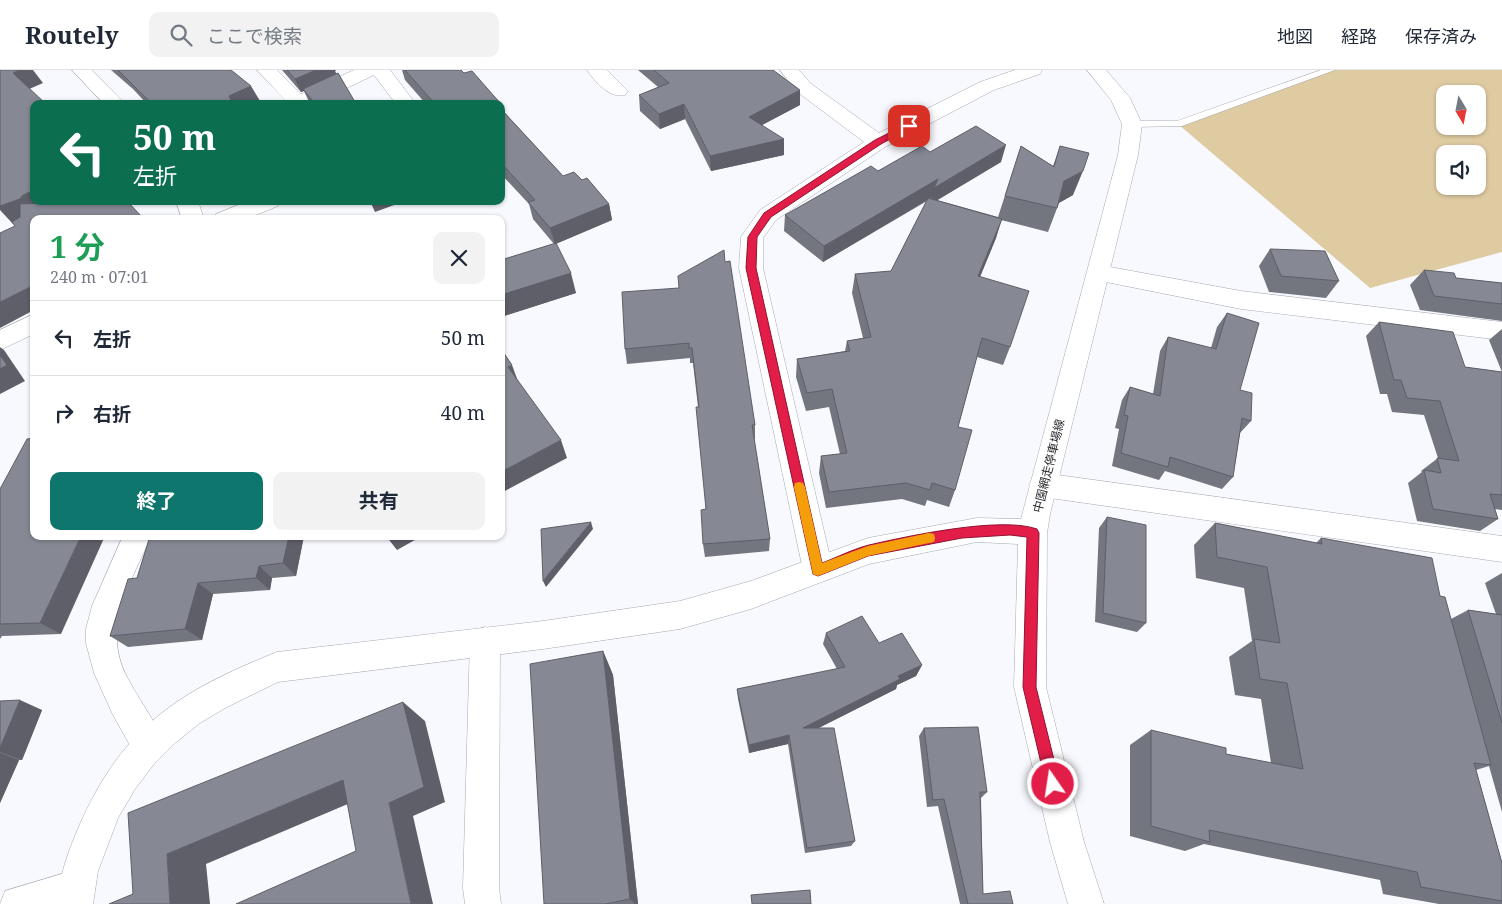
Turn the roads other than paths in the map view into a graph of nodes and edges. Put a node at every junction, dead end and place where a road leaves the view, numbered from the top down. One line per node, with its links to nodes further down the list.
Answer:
1 (81, 70): 11 (street)
2 (266, 70): 12 (street)
3 (370, 70): 13 (street)
4 (380, 70): 14 (street)
5 (596, 70): 10 (street)
6 (789, 70): 16 (street)
7 (1033, 70): 16 (street)
8 (1096, 70): 15 (street)
9 (1330, 70): 15 (lane)
10 (618, 91)
11 (111, 100)
12 (294, 100)
13 (304, 100)
14 (403, 100)
15 (1132, 124): 19 (street, 中園網走停車場線)
16 (878, 142): 27 (street)
17 (260, 205): 18 (street)
18 (234, 215)
19 (1099, 273): 21 (street); 23 (street, 中園網走停車場線)
20 (30, 325): 22 (street)
21 (1502, 331)
22 (0, 341)
23 (1043, 485): 24 (street, 中園網走停車場線); 26 (street)
24 (1033, 533): 27 (street); 33 (street, 中園網走停車場線)
25 (135, 540): 29 (street)
26 (1502, 549)
27 (818, 570): 28 (street)
28 (485, 641): 29 (street); 32 (street)
29 (148, 744): 30 (street)
30 (75, 896): 31 (street)
31 (18, 904)
32 (483, 904)
33 (1086, 904)

